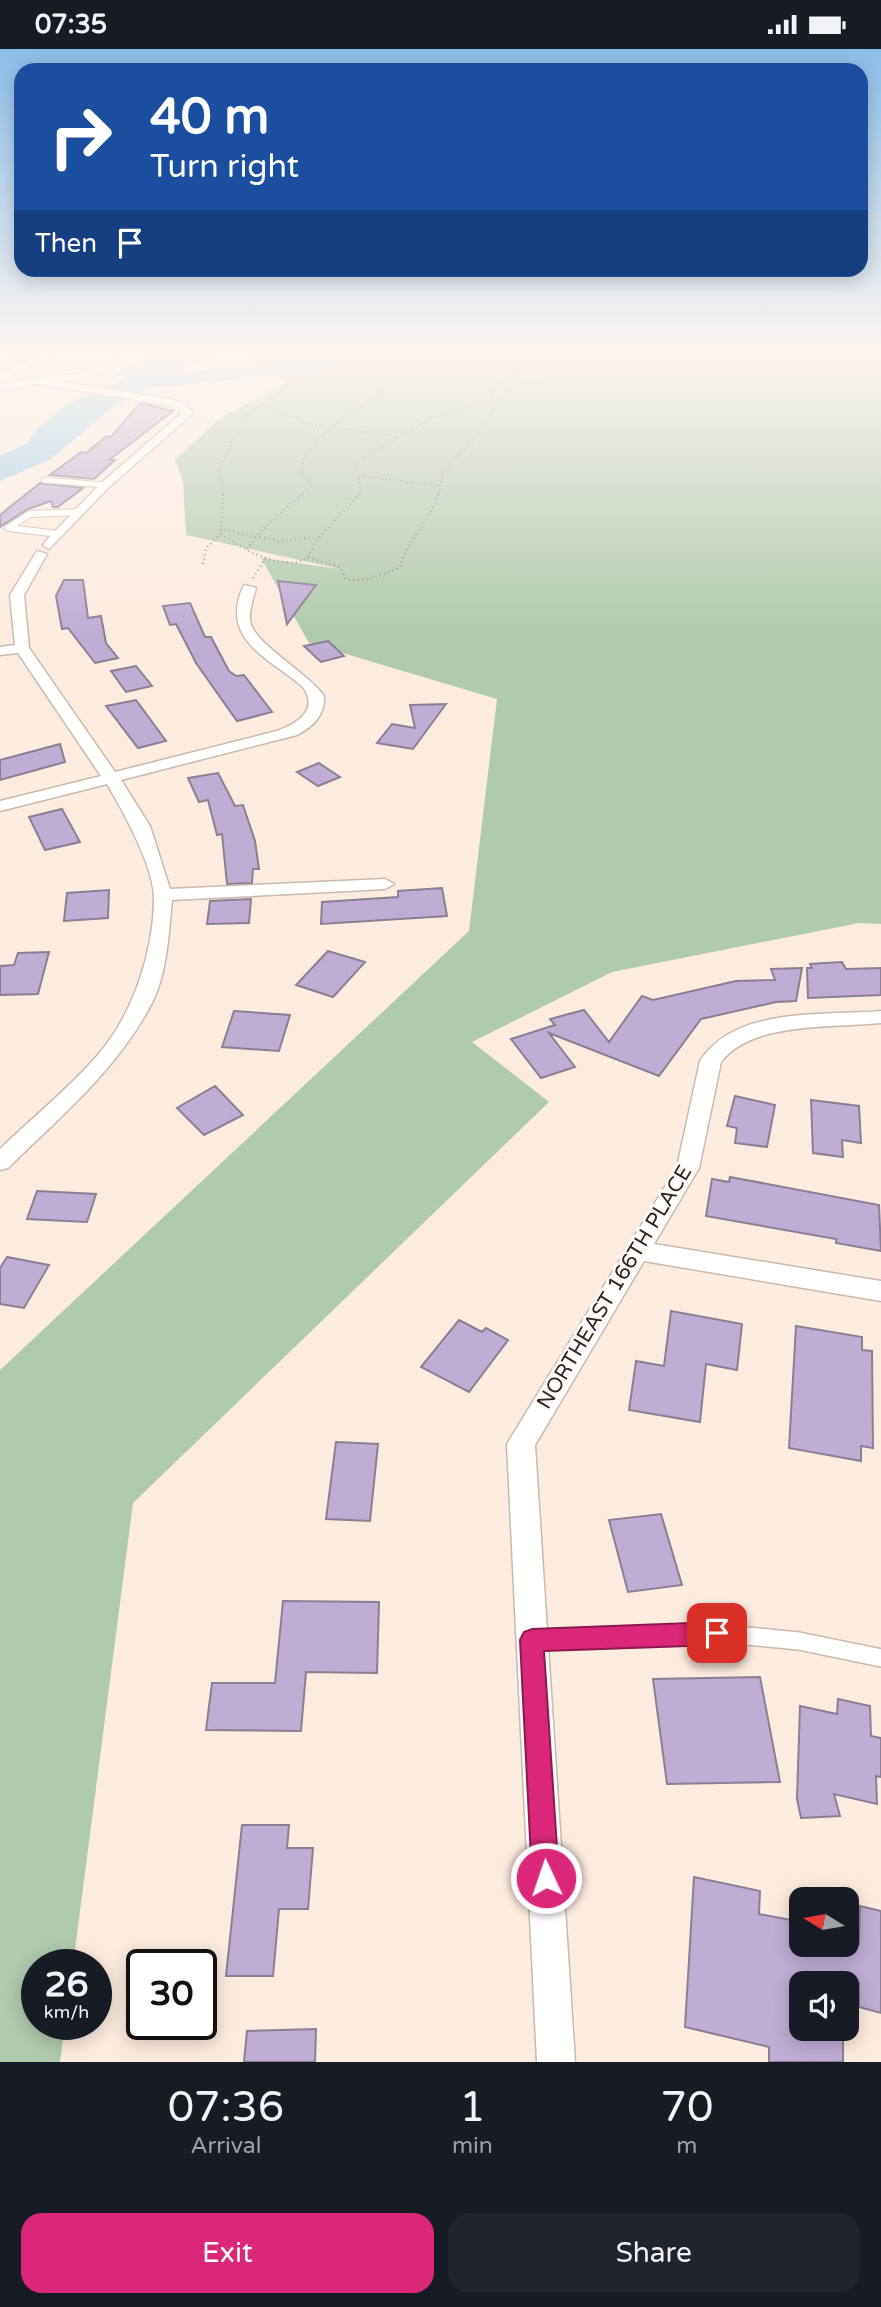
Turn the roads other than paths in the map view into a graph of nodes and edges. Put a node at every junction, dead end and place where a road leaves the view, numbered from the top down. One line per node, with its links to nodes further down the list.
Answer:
1 (151, 445): 3 (street)
2 (44, 480): 3 (lane)
3 (105, 485): 4 (street)
4 (79, 512): 5 (street); 5 (lane)
5 (59, 534): 7 (street)
6 (249, 588): 9 (street)
7 (22, 648): 8 (street); 9 (street)
8 (0, 651)
9 (111, 778): 10 (street); 12 (street)
10 (0, 806)
11 (385, 884): 12 (street)
12 (163, 895): 14 (street)
13 (881, 1017): 15 (street, NORTHEAST 166TH PLACE)
14 (0, 1162)
15 (640, 1251): 16 (street); 17 (street, NORTHEAST 166TH PLACE)
16 (881, 1291)
17 (532, 1640): 18 (lane); 19 (street)
18 (881, 1658)
19 (556, 2062)

